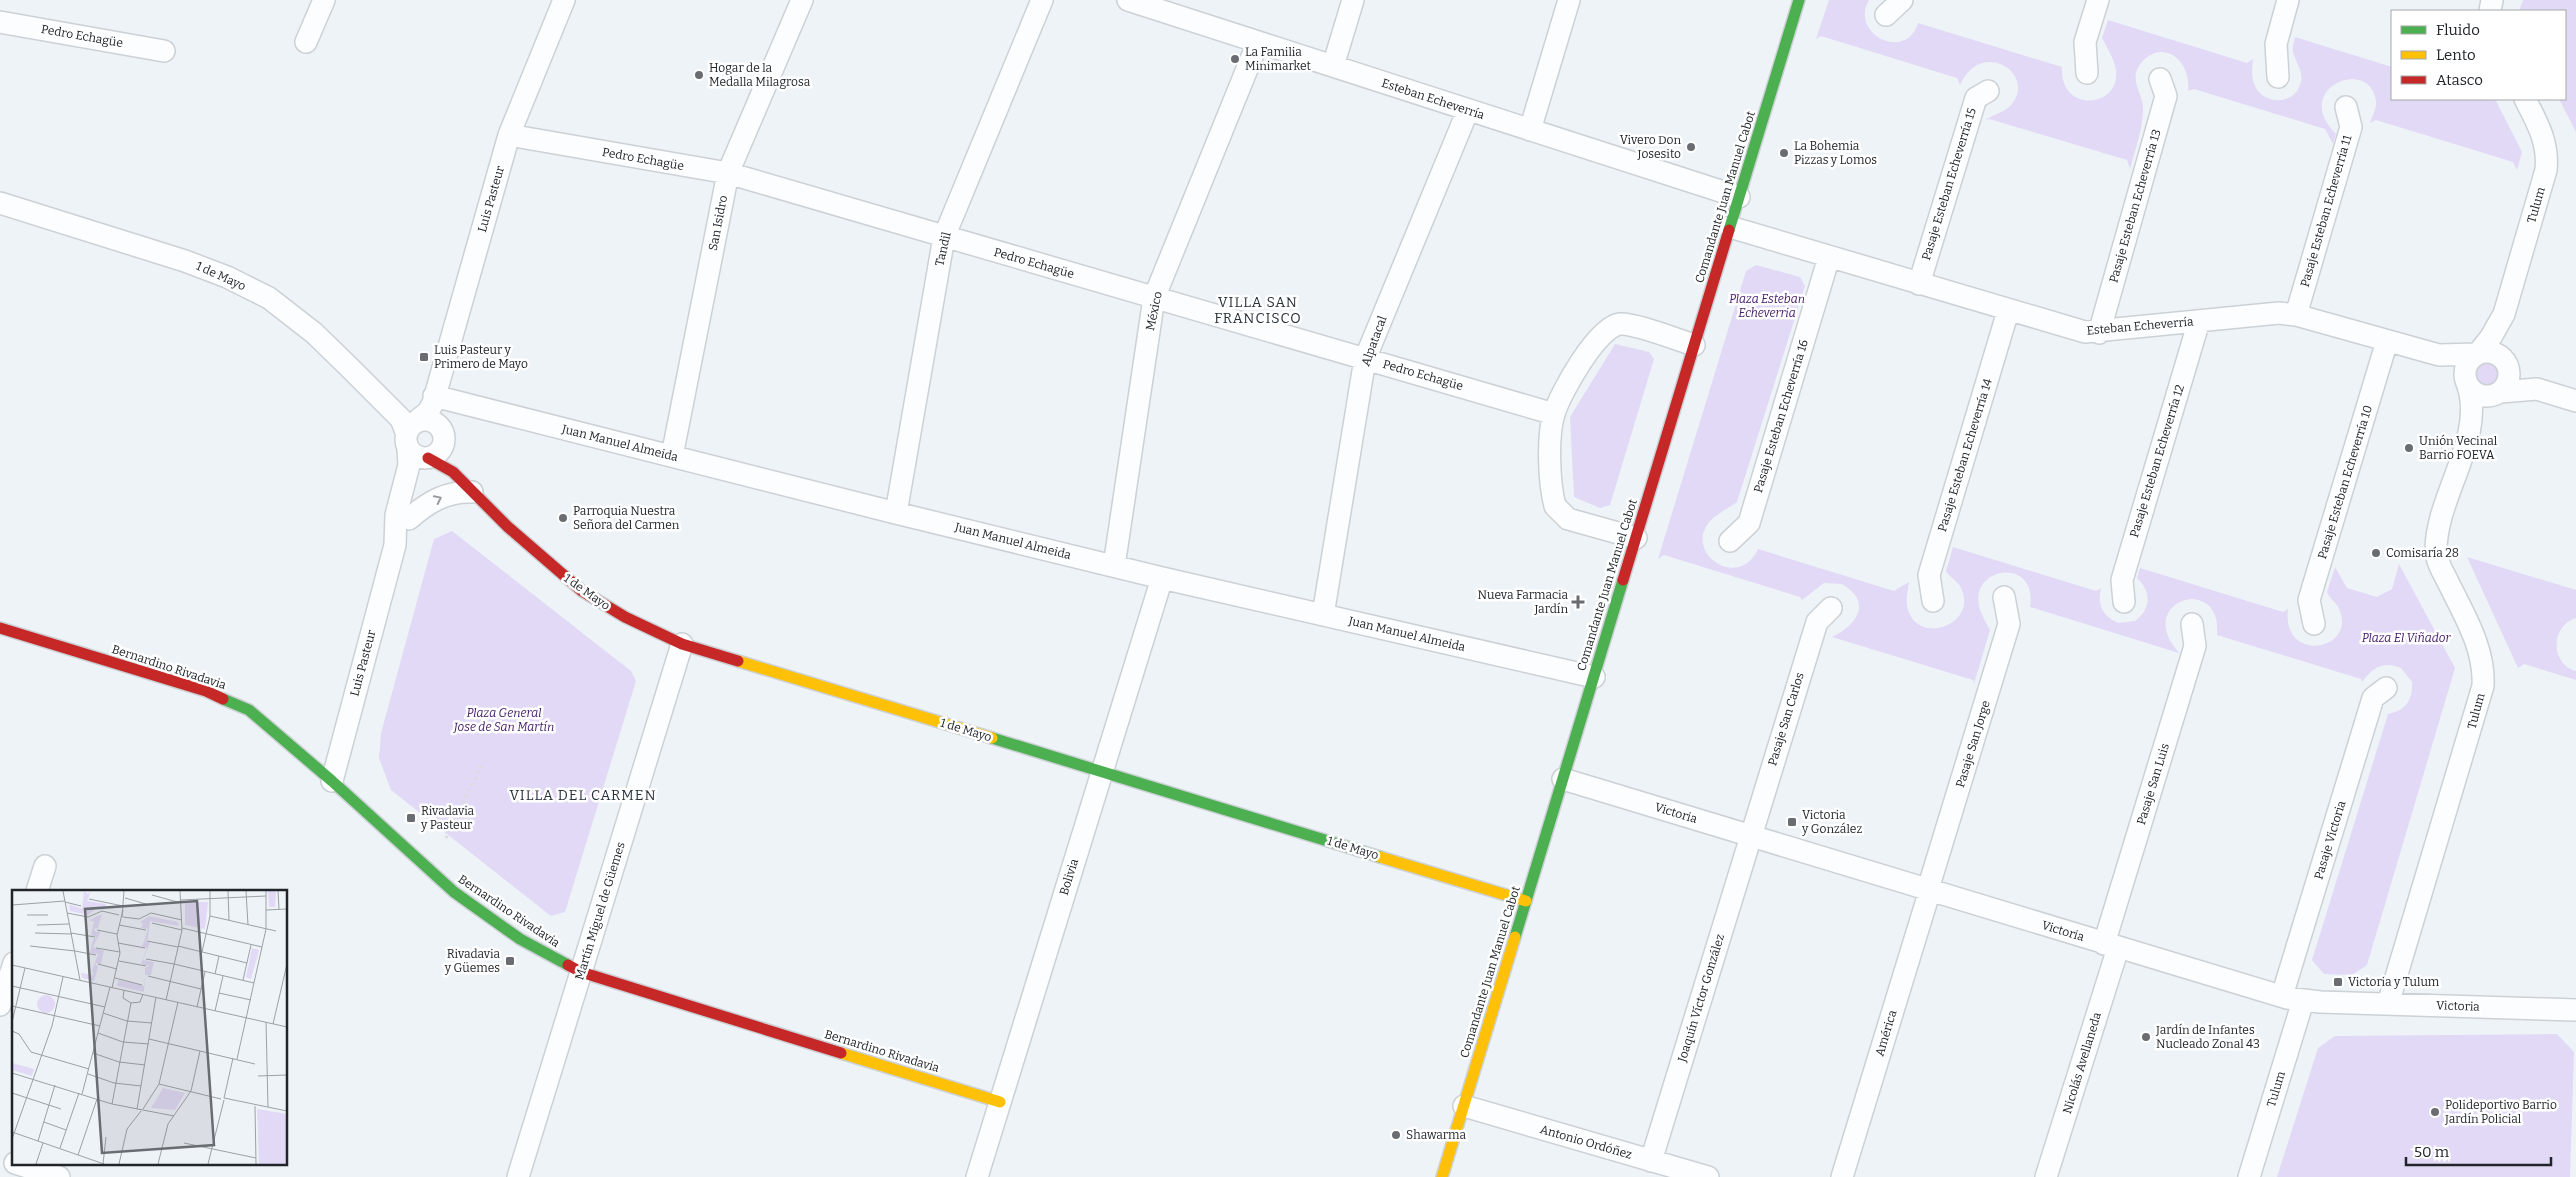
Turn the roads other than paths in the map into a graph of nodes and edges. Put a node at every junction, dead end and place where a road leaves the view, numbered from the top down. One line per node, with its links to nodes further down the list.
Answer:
1 (324, 0): 14 (street)
2 (564, 0): 26 (street, Luis Pasteur)
3 (802, 0): 27 (street, San Isidro)
4 (1042, 0): 31 (street, Tandil)
5 (1128, 0): 15 (street, Esteban Echeverría)
6 (1353, 0): 17 (street)
7 (1569, 0): 25 (street)
8 (1799, 0): 28 (street, Comandante Juan Manuel Cabot)
9 (1902, 0): 12 (street)
10 (2098, 0): 18 (street)
11 (2288, 0): 19 (street)
12 (1886, 15)
13 (0, 22): 16 (street, Pedro Echagüe)
14 (306, 42)
15 (1258, 42): 17 (street, Esteban Echeverría); 34 (street, México)
16 (164, 51)
17 (1333, 66): 24 (street, Esteban Echeverría)
18 (2087, 73)
19 (2278, 78)
20 (2160, 79): 39 (street, Pasaje Esteban Echeverría 13)
21 (1988, 91): 33 (street, Pasaje Esteban Echeverría 15)
22 (2525, 100): 36 (street, Tulum)
23 (2346, 107): 37 (street, Pasaje Esteban Echeverría 11)
24 (1468, 110): 25 (street, Esteban Echeverría); 44 (street, Alpatacal)
25 (1530, 130): 28 (street, Esteban Echeverría)
26 (509, 136): 27 (street, Pedro Echagüe); 52 (street, Luis Pasteur)
27 (728, 174): 31 (street, Pedro Echagüe); 53 (street, San Isidro)
28 (1739, 197): 30 (street, Comandante Juan Manuel Cabot)
29 (0, 203): 52 (street, 1 de Mayo)
30 (1730, 227): 32 (street, Esteban Echeverría); 41 (street, Comandante Juan Manuel Cabot)
31 (944, 237): 34 (street, Pedro Echagüe); 56 (street, Tandil)
32 (1830, 256): 33 (street, Esteban Echeverría); 59 (street, Pasaje Esteban Echeverría 16)
33 (1919, 284): 35 (street, Esteban Echeverría)
34 (1154, 298): 44 (street, Pedro Echagüe); 61 (street, México)
35 (2008, 311): 39 (street, Esteban Echeverría); 64 (street, Pasaje Esteban Echeverría 14)
36 (2504, 314): 42 (street, Tulum); 45 (street, Tulum)
37 (2296, 315): 38 (street, Esteban Echeverría); 40 (street, Esteban Echeverría)
38 (2199, 321): 39 (street, Esteban Echeverría); 65 (street, Pasaje Esteban Echeverría 12)
39 (2099, 332)
40 (2387, 341): 43 (street, Esteban Echeverría); 69 (street, Pasaje Esteban Echeverría 10)
41 (1694, 345): 50 (street); 58 (street, Comandante Juan Manuel Cabot)
42 (2477, 353): 43 (street, Esteban Echeverría); 45 (street); 46 (street)
43 (2439, 356): 46 (street, Esteban Echeverría)
44 (1365, 358): 50 (street, Pedro Echagüe); 67 (street, Alpatacal)
45 (2507, 364): 47 (street); 48 (street)
46 (2466, 383): 48 (street); 51 (street, Tulum)
47 (2537, 389): 48 (street); 49 (street)
48 (2497, 393): 51 (street, Tulum)
49 (2576, 401)
50 (1554, 414): 58 (street)
51 (2472, 421): 87 (street, Tulum)
52 (423, 430): 53 (street, Juan Manuel Almeida); 54 (street, 1 de Mayo); 57 (street, Luis Pasteur); 60 (street, Luis Pasteur)
53 (672, 456): 56 (street, Juan Manuel Almeida)
54 (452, 472): 55 (street, 1 de Mayo)
55 (472, 492): 57 (street, Luis Pasteur, one-way to 55); 71 (street, 1 de Mayo)
56 (896, 513): 61 (street, Juan Manuel Almeida)
57 (409, 519): 60 (street, Luis Pasteur)
58 (1636, 538): 72 (street, Comandante Juan Manuel Cabot)
59 (1730, 541)
60 (394, 545): 76 (street, Luis Pasteur)
61 (1114, 566): 62 (street, Juan Manuel Almeida)
62 (1162, 578): 67 (street, Juan Manuel Almeida); 74 (street, Bolivia)
63 (2004, 597): 80 (street, Pasaje San Jorge)
64 (1933, 601)
65 (2124, 602)
66 (1831, 608): 77 (street, Pasaje San Carlos)
67 (1323, 615): 72 (street, Juan Manuel Almeida)
68 (2192, 624): 82 (street, Pasaje San Luis)
69 (2314, 624)
70 (0, 628): 76 (street, Bernardino Rivadavia)
71 (682, 644): 74 (street, 1 de Mayo); 84 (street, Martín Miguel de Güemes)
72 (1594, 677): 75 (street, Comandante Juan Manuel Cabot)
73 (2386, 688): 85 (street, Pasaje Victoria)
74 (1102, 772): 81 (street, 1 de Mayo); 90 (street, Bolivia)
75 (1563, 779): 77 (street, Victoria); 81 (street, Comandante Juan Manuel Cabot)
76 (332, 781): 84 (street, Bernardino Rivadavia)
77 (1750, 835): 80 (street, Victoria); 92 (street, Joaquín Víctor González)
78 (45, 866): 79 (street)
79 (37, 890)
80 (1929, 890): 82 (street, Victoria); 99 (street, América)
81 (1526, 901): 91 (street, Comandante Juan Manuel Cabot)
82 (2111, 946): 85 (street, Victoria); 100 (street, Nicolás Avellaneda)
83 (12, 969): 88 (street)
84 (581, 972): 90 (street, Bernardino Rivadavia); 95 (street, Martín Miguel de Güemes)
85 (2282, 996): 86 (street, Victoria)
86 (2303, 1001): 87 (street, Victoria); 101 (street, Tulum)
87 (2388, 1004): 89 (street, Victoria)
88 (0, 1005)
89 (2575, 1007)
90 (1000, 1102): 96 (street, Bolivia)
91 (1464, 1106): 92 (street, Antonio Ordóñez); 97 (street, Comandante Juan Manuel Cabot)
92 (1651, 1161): 98 (street, Antonio Ordóñez)
93 (17, 1164): 94 (street)
94 (59, 1177)
95 (518, 1177)
96 (977, 1177)
97 (1442, 1177)
98 (1708, 1177)
99 (1842, 1177)
100 (2046, 1177)
101 (2249, 1177)

